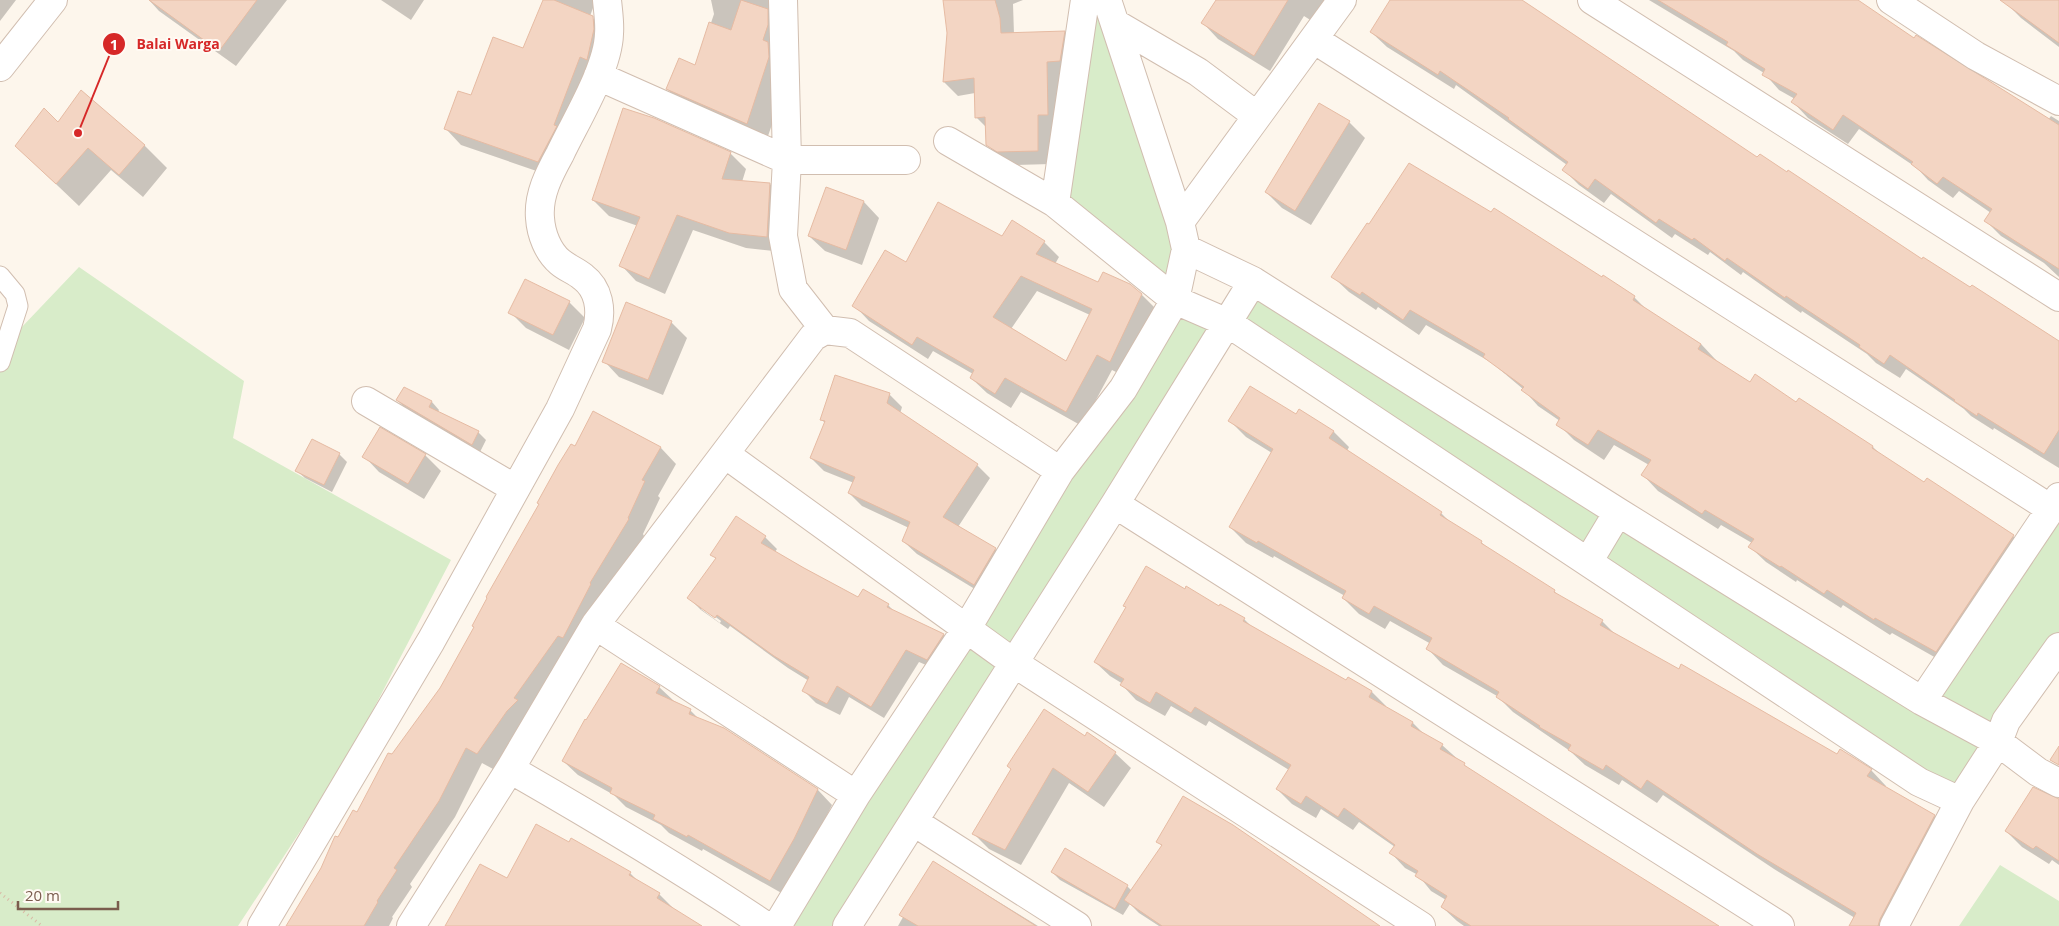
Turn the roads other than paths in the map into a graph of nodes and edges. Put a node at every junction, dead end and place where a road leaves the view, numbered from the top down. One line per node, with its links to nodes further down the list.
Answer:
1 (53, 0): 10 (street)
2 (607, 0): 11 (street)
3 (784, 0): 15 (street)
4 (1086, 0): 17 (street)
5 (1342, 0): 9 (street)
6 (1592, 0): 22 (street)
7 (1891, 0): 12 (street)
8 (1112, 12): 13 (street); 18 (street)
9 (1315, 40): 13 (street); 31 (street)
10 (2, 59)
11 (598, 76): 15 (street); 30 (street)
12 (2059, 101)
13 (1257, 116): 18 (street)
14 (948, 141): 17 (street)
15 (786, 160): 16 (street); 25 (street)
16 (906, 160)
17 (1055, 203): 23 (street)
18 (1180, 222): 19 (street)
19 (1186, 249): 21 (street); 23 (street)
20 (5, 281): 26 (lane)
21 (1253, 281): 24 (street); 33 (street)
22 (2059, 297)
23 (1175, 300): 24 (street); 29 (street)
24 (1228, 323): 32 (street); 34 (street)
25 (825, 330): 28 (street); 29 (street)
26 (0, 362)
27 (366, 401): 30 (street)
28 (725, 454): 35 (street); 36 (street)
29 (1060, 471): 36 (street)
30 (514, 488): 46 (street)
31 (2055, 503): 39 (street)
32 (1115, 504): 38 (street); 53 (street)
33 (1618, 512): 34 (street); 39 (street)
34 (1588, 562): 44 (street)
35 (595, 625): 41 (street); 43 (street)
36 (967, 628): 38 (street); 43 (street)
37 (2059, 647): 40 (street)
38 (1014, 663): 45 (street); 52 (street)
39 (1922, 701): 40 (street)
40 (1998, 742): 42 (street); 44 (street)
41 (510, 769): 47 (street); 48 (street)
42 (2059, 783)
43 (856, 795): 49 (street)
44 (1960, 802): 54 (street)
45 (914, 822): 50 (street); 51 (street)
46 (262, 926)
47 (411, 926)
48 (766, 926)
49 (777, 926)
50 (847, 926)
51 (1077, 926)
52 (1421, 926)
53 (1780, 926)
54 (1894, 926)

